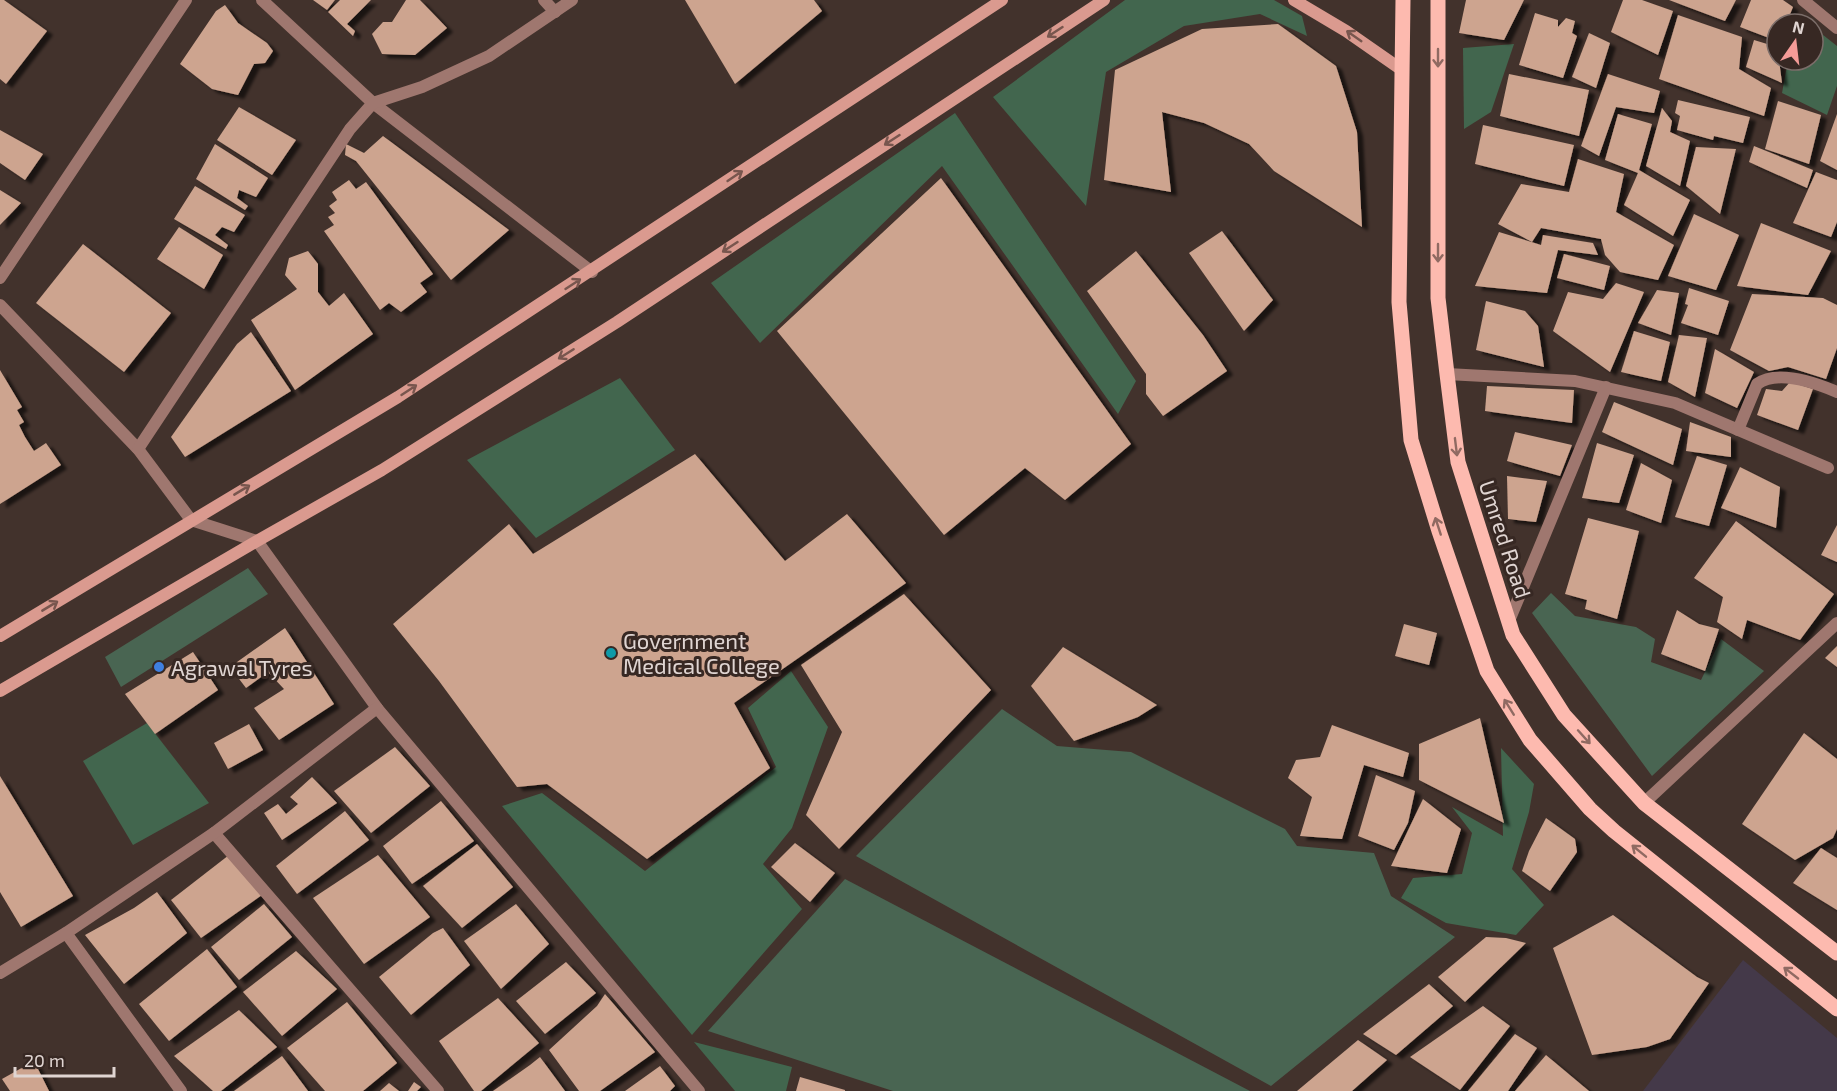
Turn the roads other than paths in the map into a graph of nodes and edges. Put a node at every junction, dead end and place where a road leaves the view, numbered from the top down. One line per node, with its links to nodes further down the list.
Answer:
1 (186, 0): 16 (street)
2 (262, 0): 14 (street)
3 (544, 0): 11 (street)
4 (572, 0): 11 (street)
5 (1002, 0): 15 (main road, one-way to 5)
6 (1104, 0): 25 (main road, one-way to 25)
7 (1294, 0): 13 (main road, one-way to 7)
8 (1402, 0): 13 (main road)
9 (1438, 0): 18 (main road, Umred Road, one-way to 18)
10 (1803, 0): 12 (street)
11 (555, 12): 14 (street)
12 (1837, 28)
13 (1402, 70): 36 (main road, one-way to 13)
14 (373, 103): 15 (street); 22 (street)
15 (592, 272): 24 (main road, one-way to 15)
16 (0, 278)
17 (0, 305): 22 (street)
18 (1447, 374): 19 (street); 26 (main road, Umred Road, one-way to 26)
19 (1606, 387): 21 (street); 26 (street)
20 (1837, 392): 21 (street)
21 (1738, 430): 23 (street)
22 (138, 449): 24 (street)
23 (1828, 468)
24 (191, 520): 25 (street); 28 (main road, one-way to 24)
25 (256, 541): 29 (main road); 30 (street)
26 (1509, 621): 31 (main road, Umred Road, one-way to 31)
27 (1837, 622): 31 (street)
28 (0, 636)
29 (0, 692)
30 (377, 708): 32 (street); 39 (street)
31 (1644, 803): 34 (main road, Umred Road)
32 (214, 833): 33 (street); 38 (street)
33 (66, 933): 35 (street); 37 (street)
34 (1837, 953)
35 (0, 973)
36 (1837, 1009)
37 (181, 1091)
38 (438, 1091)
39 (699, 1091)

